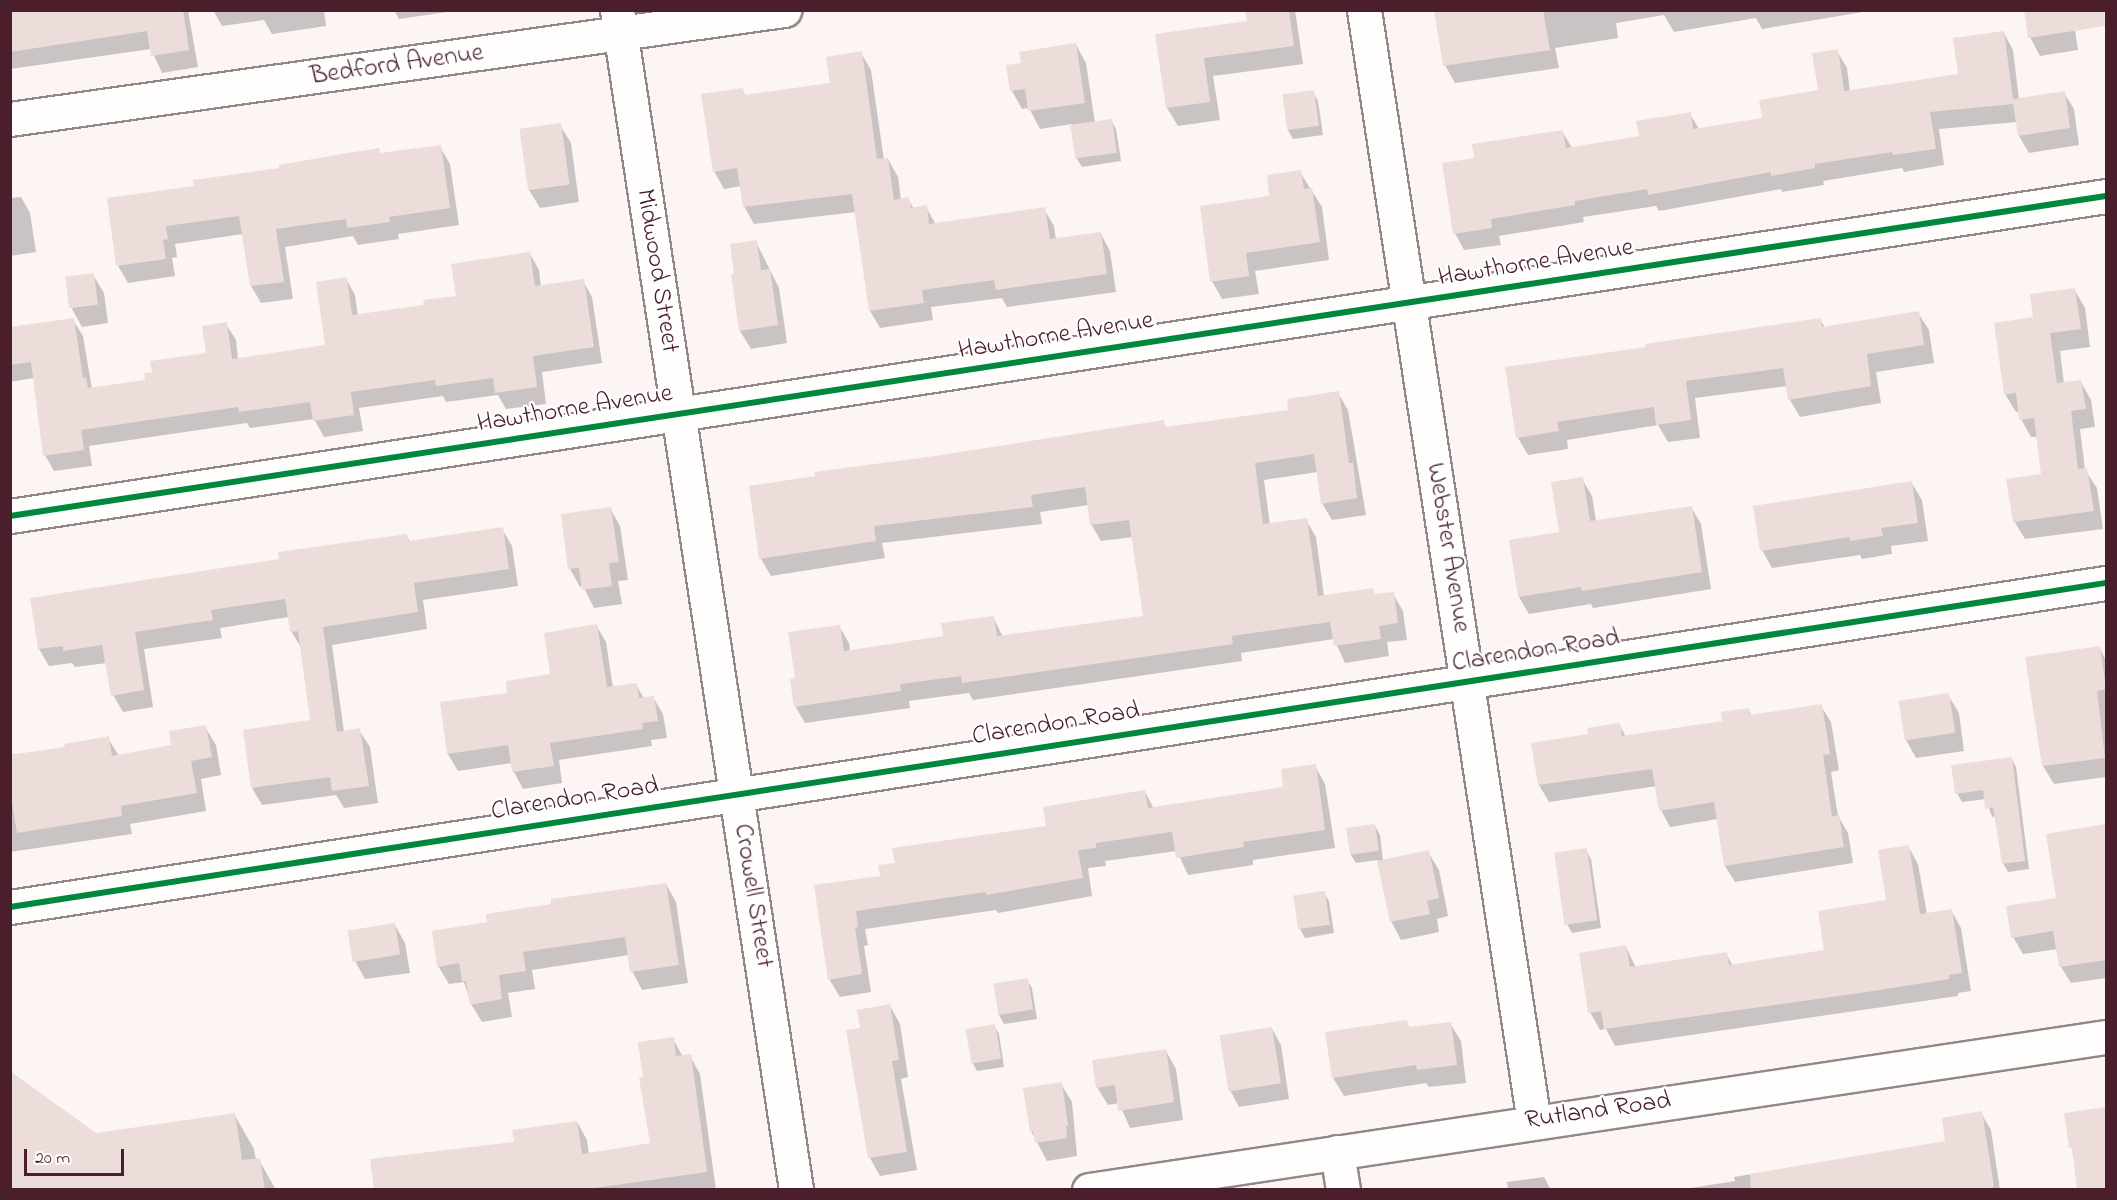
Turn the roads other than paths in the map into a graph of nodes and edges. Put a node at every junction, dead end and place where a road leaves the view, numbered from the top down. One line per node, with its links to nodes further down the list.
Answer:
1 (784, 10): 3 (street, Bedford Avenue)
2 (1364, 10): 6 (street, Webster Avenue)
3 (619, 23): 4 (street, Bedford Avenue); 7 (street, Midwood Street)
4 (10, 119)
5 (2106, 196): 6 (street, Hawthorne Avenue)
6 (1409, 303): 7 (street, Hawthorne Avenue); 11 (street, Webster Avenue)
7 (678, 415): 8 (street, Hawthorne Avenue); 10 (street, Midwood Street)
8 (10, 516)
9 (2106, 583): 11 (street, Clarendon Road)
10 (707, 603): 12 (street, Crowell Street)
11 (1467, 682): 12 (street, Clarendon Road); 15 (street, Webster Avenue)
12 (736, 794): 13 (street, Clarendon Road); 17 (street, Crowell Street)
13 (10, 907)
14 (2106, 1037): 15 (street, Rutland Road)
15 (1534, 1122): 16 (street, Rutland Road)
16 (1337, 1152): 18 (street, Rutland Road); 19 (street)
17 (796, 1190)
18 (1089, 1190)
19 (1343, 1190)

